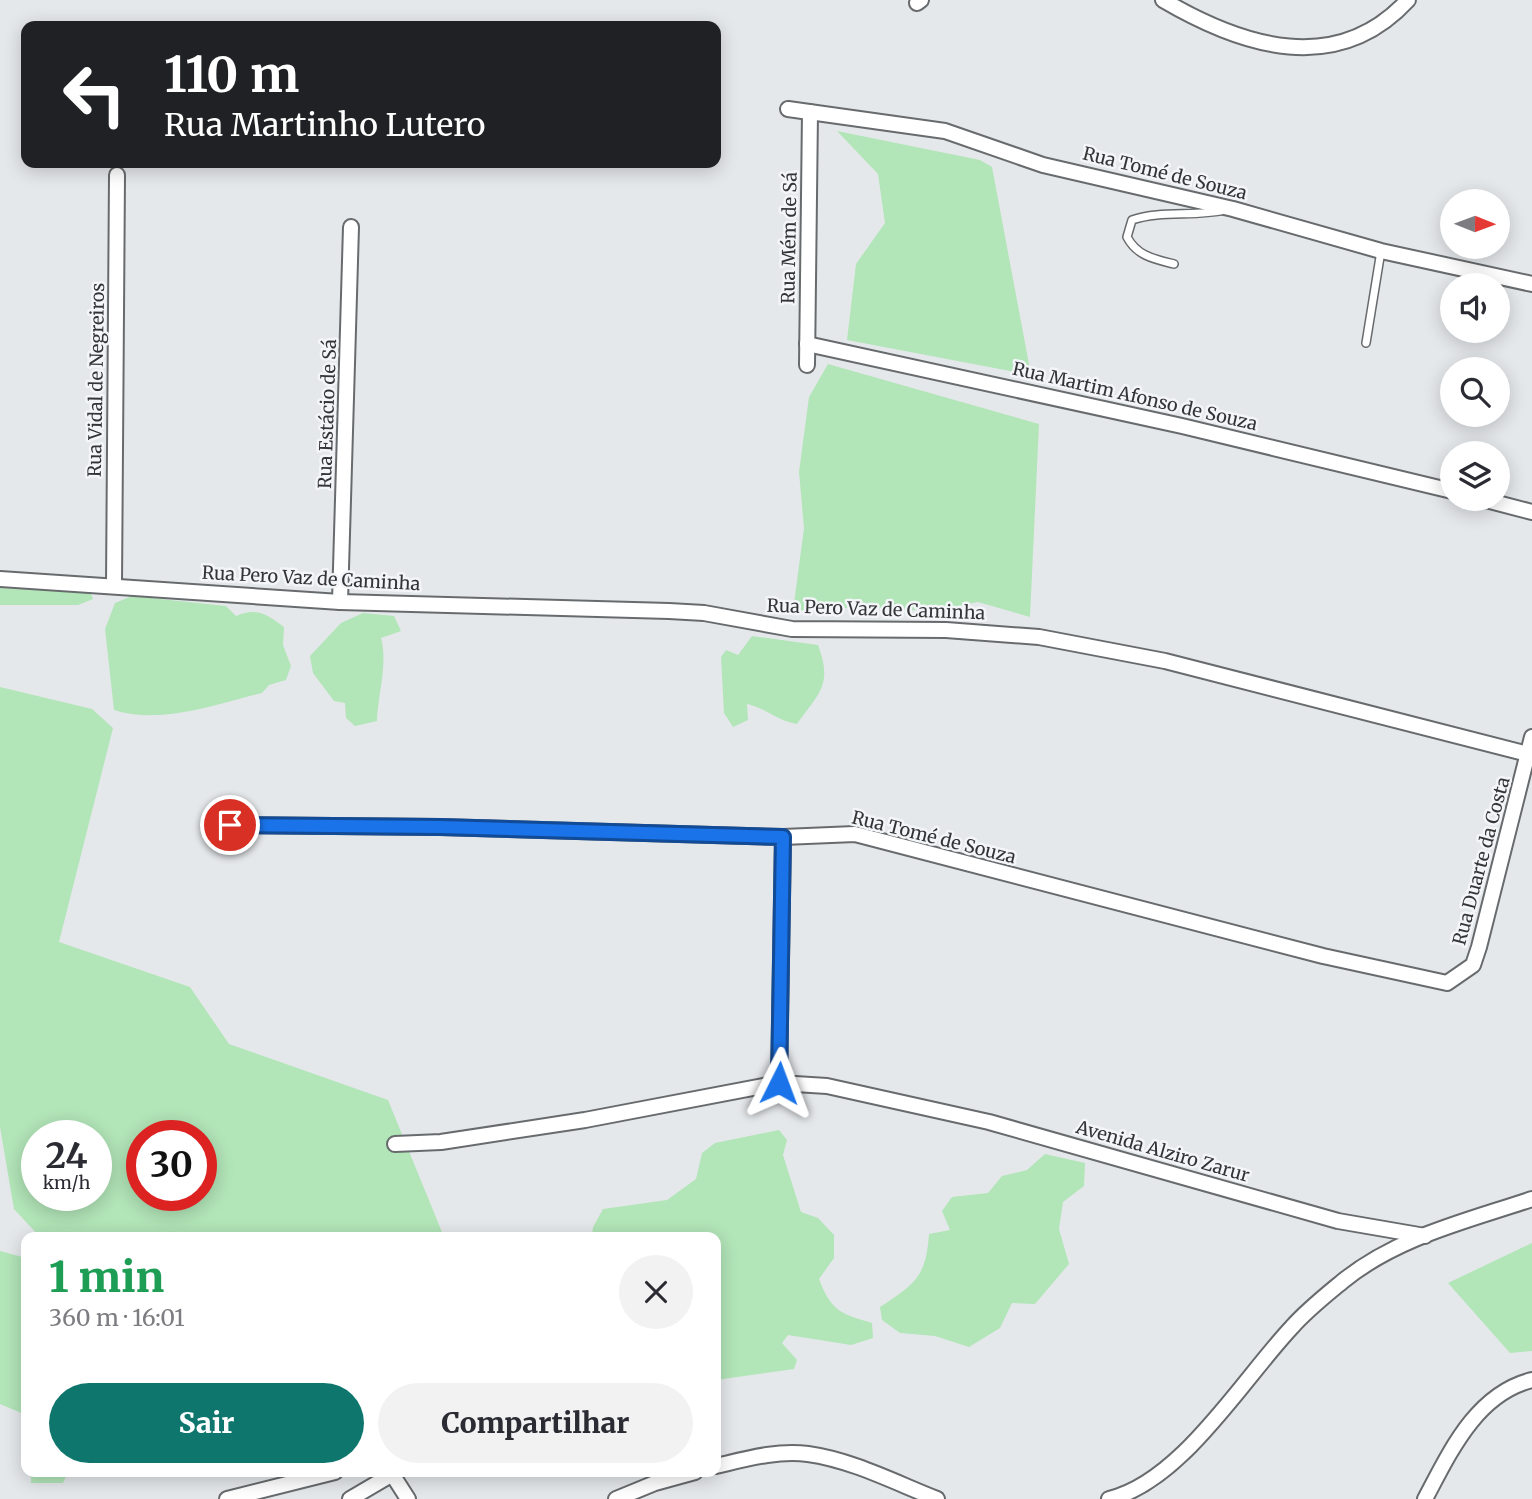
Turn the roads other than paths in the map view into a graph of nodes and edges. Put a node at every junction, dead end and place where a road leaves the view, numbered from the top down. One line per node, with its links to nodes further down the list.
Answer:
1 (1163, 0): 2 (street)
2 (1408, 0)
3 (788, 109): 4 (street, Rua Tomé de Souza)
4 (810, 112): 6 (street, Rua Tomé de Souza); 12 (street, Rua Mém de Sá)
5 (117, 175): 18 (street, Rua Vidal de Negreiros)
6 (1233, 209): 8 (street, Rua Tomé de Souza); 9 (lane)
7 (351, 227): 19 (street, Rua Estácio de Sá)
8 (1381, 251): 10 (street, Rua Tomé de Souza); 11 (lane)
9 (1174, 264)
10 (1532, 284)
11 (1366, 343)
12 (807, 344): 13 (street, Rua Mém de Sá); 14 (street, Rua Martim Afonso de Souza)
13 (807, 365)
14 (1440, 488)
15 (1510, 506): 16 (street)
16 (1532, 512)
17 (0, 579): 18 (street, Rua Pero Vaz de Caminha)
18 (114, 585): 19 (street, Rua Pero Vaz de Caminha)
19 (340, 602): 21 (street, Rua Pero Vaz de Caminha)
20 (1532, 737): 21 (street, Rua Duarte da Costa)
21 (1528, 754): 24 (street, Rua Duarte da Costa)
22 (230, 825): 23 (street, Rua Tomé de Souza)
23 (783, 837): 24 (street, Rua Tomé de Souza); 25 (street)
24 (1447, 983)
25 (779, 1083): 26 (street); 28 (street, Avenida Alziro Zarur)
26 (395, 1144)
27 (1532, 1199): 28 (street, Avenida Alziro Zarur)
28 (1425, 1236): 40 (street)
29 (1532, 1380): 41 (street)
30 (721, 1465): 39 (street)
31 (315, 1477): 35 (street)
32 (384, 1477): 36 (street)
33 (395, 1477): 37 (street)
34 (677, 1477): 38 (street)
35 (227, 1499)
36 (350, 1499)
37 (408, 1499)
38 (616, 1499)
39 (937, 1499)
40 (1109, 1499)
41 (1425, 1499)

